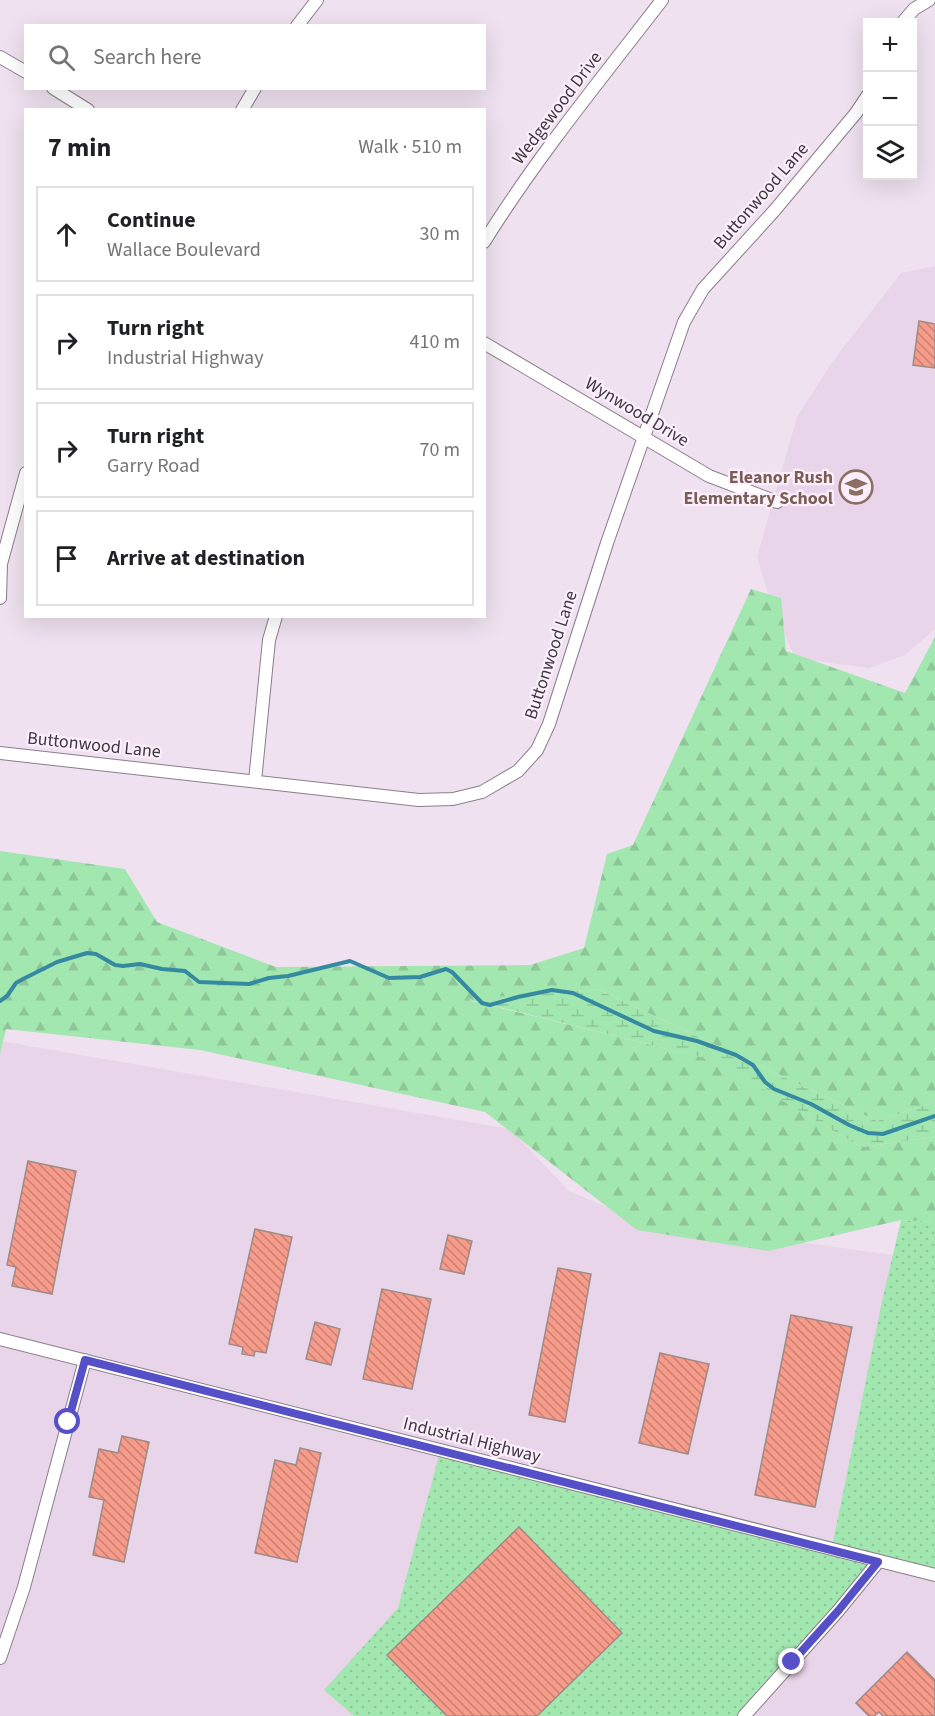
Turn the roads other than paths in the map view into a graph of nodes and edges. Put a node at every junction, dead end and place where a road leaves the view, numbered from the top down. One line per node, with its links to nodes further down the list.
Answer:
1 (317, 0): 5 (street)
2 (662, 0): 13 (street, Wedgewood Drive)
3 (929, 0): 4 (street)
4 (906, 18)
5 (299, 24)
6 (0, 57): 7 (street)
7 (24, 71)
8 (56, 90): 11 (street)
9 (254, 90): 12 (street)
10 (863, 101): 15 (street, Buttonwood Lane)
11 (85, 108)
12 (243, 108)
13 (486, 239)
14 (486, 344): 15 (street, Wynwood Drive)
15 (645, 438): 17 (street, Wynwood Drive); 21 (street, Buttonwood Lane)
16 (24, 480): 18 (street)
17 (777, 501)
18 (0, 598)
19 (275, 618): 21 (street)
20 (0, 753): 21 (street, Buttonwood Lane)
21 (255, 782)
22 (0, 1339): 23 (street, Industrial Highway)
23 (85, 1360): 24 (street, Industrial Highway); 26 (street)
24 (878, 1562): 25 (street, Industrial Highway); 27 (street)
25 (935, 1575)
26 (0, 1659)
27 (744, 1716)

